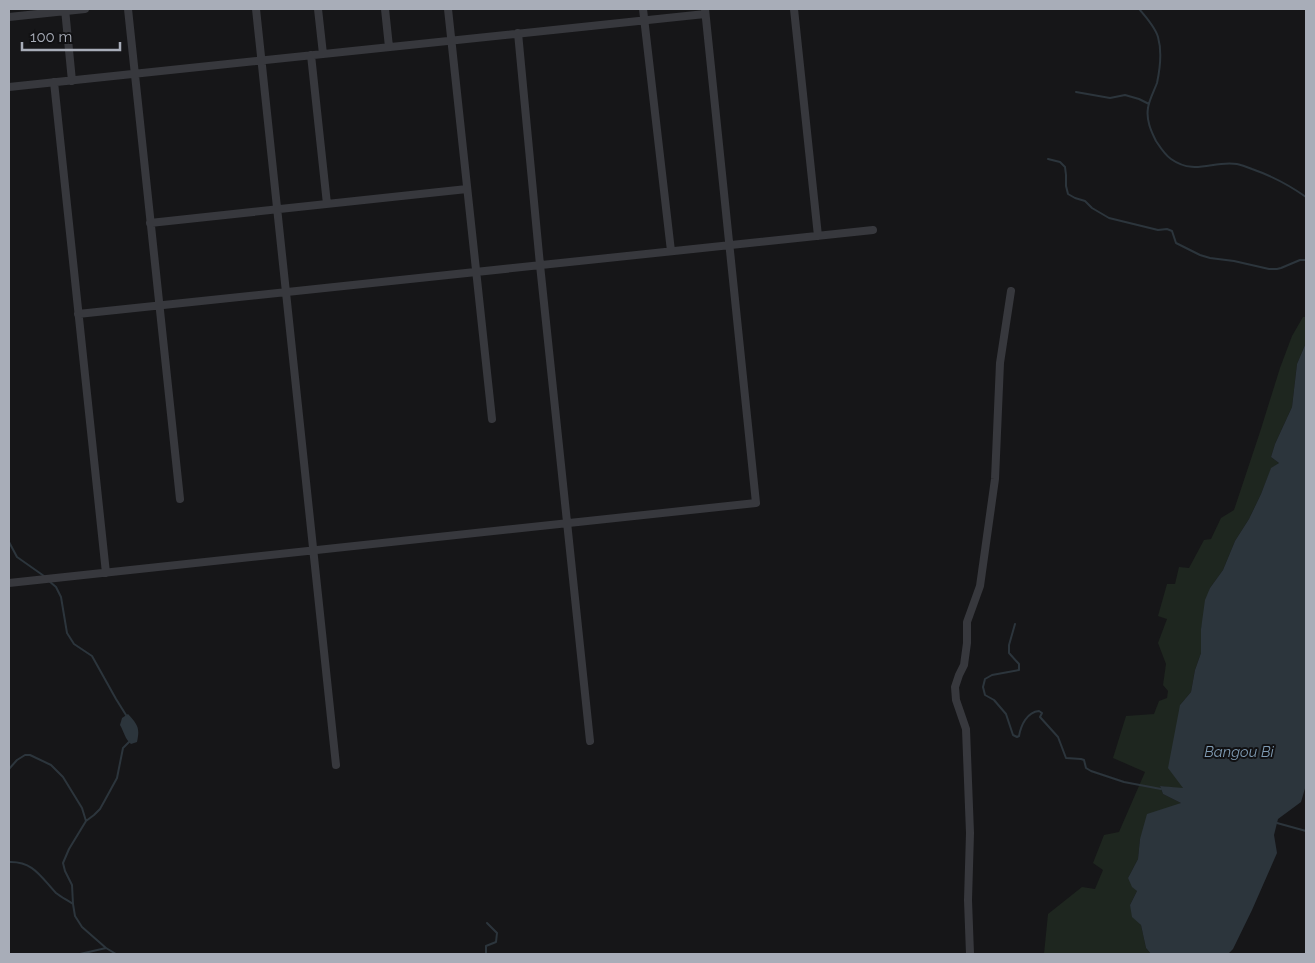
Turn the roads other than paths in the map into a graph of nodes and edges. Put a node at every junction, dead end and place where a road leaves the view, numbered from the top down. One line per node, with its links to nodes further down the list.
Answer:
1 (85, 9): 9 (street)
2 (128, 9): 19 (street)
3 (256, 9): 18 (street)
4 (318, 9): 16 (street)
5 (385, 9): 15 (street)
6 (448, 9): 14 (street)
7 (643, 9): 12 (street)
8 (794, 9): 28 (street)
9 (65, 10): 11 (street); 20 (street)
10 (705, 11): 12 (street); 29 (street)
11 (9, 17)
12 (644, 20): 13 (street); 30 (street)
13 (518, 33): 14 (street); 31 (street)
14 (452, 40): 15 (street); 23 (street)
15 (389, 47): 16 (street)
16 (323, 54): 17 (street)
17 (311, 55): 18 (street); 24 (street)
18 (261, 61): 19 (street); 25 (street)
19 (135, 74): 20 (street); 26 (street)
20 (72, 81): 21 (street)
21 (54, 82): 22 (street); 36 (street)
22 (9, 87)
23 (467, 189): 24 (street); 32 (street)
24 (327, 204): 25 (street)
25 (277, 209): 26 (street); 34 (street)
26 (150, 222): 35 (street)
27 (873, 230): 28 (street)
28 (818, 236): 29 (street)
29 (729, 245): 30 (street); 39 (street)
30 (671, 251): 31 (street)
31 (540, 265): 32 (street); 39 (street)
32 (476, 272): 34 (street); 37 (street)
33 (1011, 291): 45 (street)
34 (286, 292): 35 (street); 40 (street)
35 (159, 306): 36 (street); 38 (street)
36 (78, 314): 41 (street)
37 (492, 419)
38 (180, 500)
39 (567, 524): 40 (street); 43 (street)
40 (313, 551): 41 (street); 44 (street)
41 (106, 572): 42 (street)
42 (9, 583)
43 (590, 741)
44 (336, 765)
45 (970, 954)

